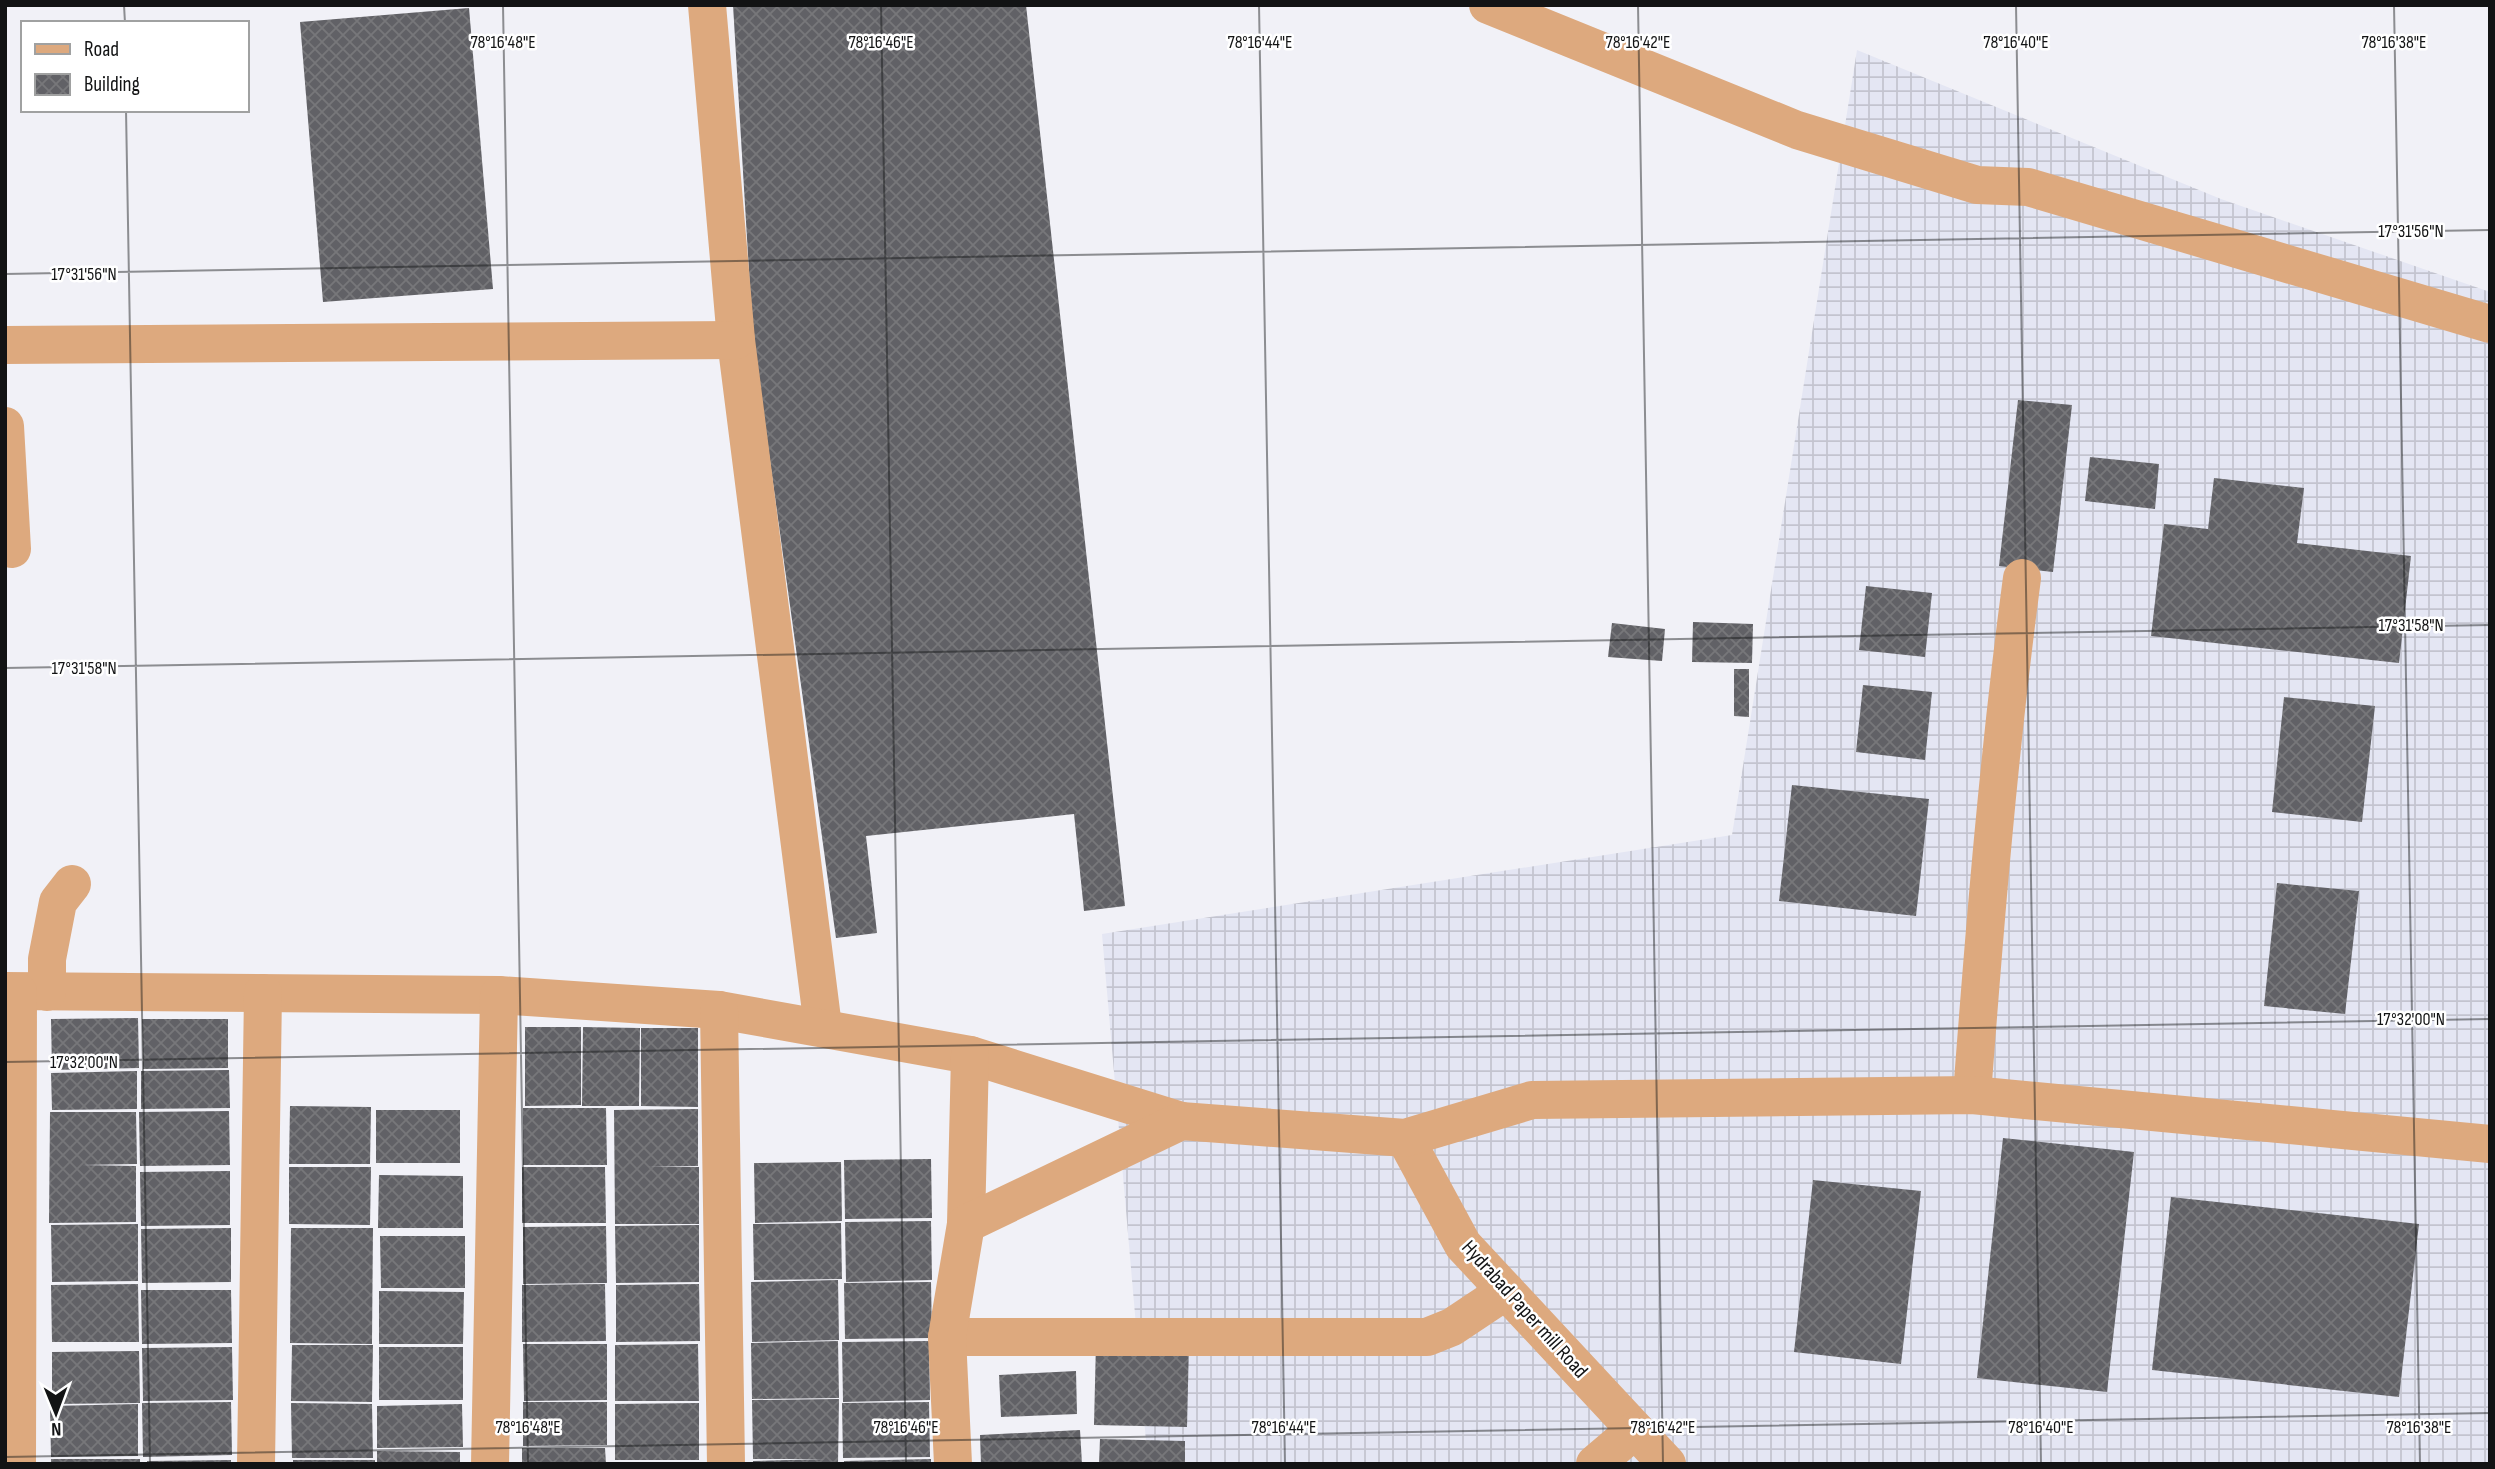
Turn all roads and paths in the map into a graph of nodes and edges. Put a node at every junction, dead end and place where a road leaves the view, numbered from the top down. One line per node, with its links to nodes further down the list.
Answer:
1 (707, 5): 4 (street)
2 (1488, 5): 3 (street)
3 (2490, 324)
4 (736, 340): 5 (street); 14 (street)
5 (5, 345)
6 (5, 426): 7 (street)
7 (12, 549)
8 (2022, 578): 16 (street)
9 (72, 884): 10 (street)
10 (24, 992): 11 (street); 24 (street)
11 (263, 993): 12 (street); 25 (street)
12 (499, 995): 13 (street); 26 (street)
13 (719, 1010): 14 (street); 27 (street)
14 (824, 1027): 15 (street)
15 (970, 1055): 17 (street); 20 (street)
16 (1972, 1095): 18 (street); 19 (street)
17 (1181, 1121): 18 (street); 20 (street)
18 (1405, 1138): 21 (street, Hydrabad Paper mill Road)
19 (2490, 1144)
20 (966, 1224): 22 (street)
21 (1506, 1292): 22 (street); 23 (street, Hydrabad Paper mill Road)
22 (947, 1337): 28 (street)
23 (1635, 1430): 29 (street); 30 (street, Hydrabad Paper mill Road)
24 (17, 1464)
25 (256, 1464)
26 (490, 1464)
27 (726, 1464)
28 (953, 1464)
29 (1595, 1464)
30 (1667, 1464)

